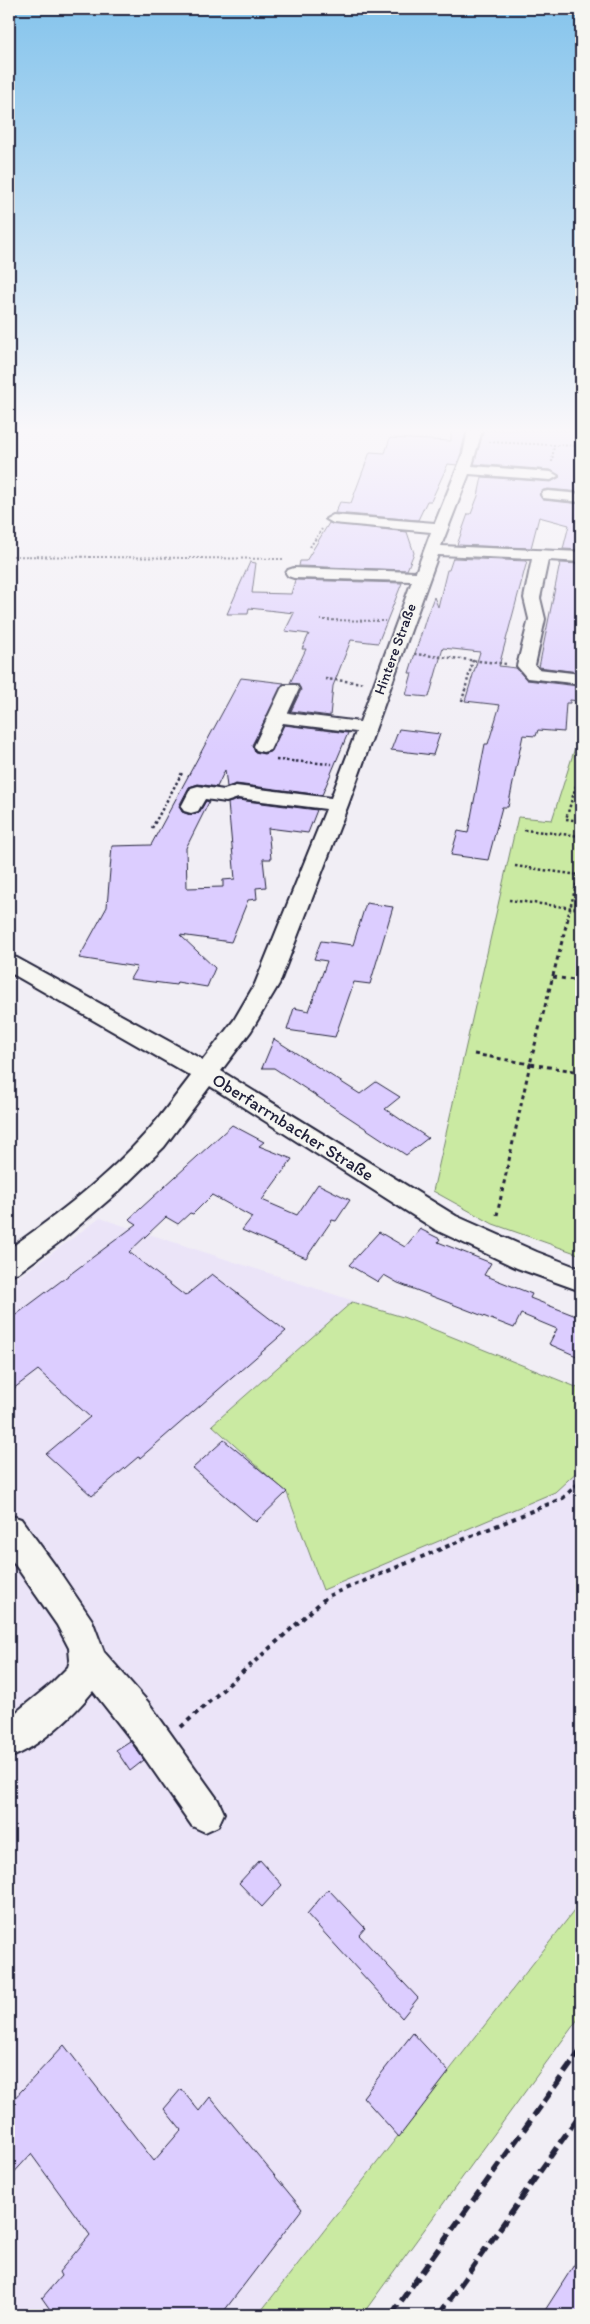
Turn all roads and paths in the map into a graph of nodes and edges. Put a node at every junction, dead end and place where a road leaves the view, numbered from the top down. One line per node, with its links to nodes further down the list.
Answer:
1 (436, 538): 2 (street, Hintere Straße)
2 (432, 550): 3 (street); 8 (street, Hintere Straße)
3 (540, 555): 5 (street); 13 (street)
4 (9, 556): 6 (path)
5 (581, 557)
6 (284, 559)
7 (294, 573): 8 (street)
8 (422, 577): 10 (street, Hintere Straße)
9 (320, 620): 10 (path)
10 (404, 622): 11 (street, Hintere Straße)
11 (394, 652): 12 (path); 16 (street, Hintere Straße)
12 (473, 660): 13 (path); 18 (path)
13 (530, 670): 15 (street)
14 (325, 679): 16 (path)
15 (581, 679)
16 (383, 685): 20 (street, Hintere Straße)
17 (290, 689): 19 (street)
18 (462, 701)
19 (278, 717): 20 (street); 21 (street)
20 (367, 728): 22 (street, Hintere Straße)
21 (266, 752): 22 (path)
22 (352, 767): 27 (street, Hintere Straße)
23 (581, 768): 25 (path)
24 (183, 771): 29 (path)
25 (580, 776): 28 (path)
26 (195, 800): 27 (street)
27 (338, 805): 44 (street, Hintere Straße)
28 (581, 821)
29 (152, 828)
30 (524, 830): 31 (path)
31 (581, 836)
32 (515, 866): 34 (path)
33 (581, 867): 34 (path)
34 (579, 875): 36 (path)
35 (509, 900): 36 (path)
36 (571, 908): 37 (path); 39 (path)
37 (581, 909)
38 (9, 963): 44 (street, Oberfarrnbacher Straße)
39 (553, 977): 40 (path); 42 (path)
40 (581, 981)
41 (474, 1054): 42 (path)
42 (530, 1064): 43 (path); 45 (path)
43 (581, 1072)
44 (208, 1073): 46 (street, Hintere Straße); 47 (street, Oberfarrnbacher Straße)
45 (498, 1215)
46 (9, 1264)
47 (581, 1280)
48 (581, 1481): 52 (path)
49 (9, 1530): 50 (street)
50 (88, 1660): 51 (street); 52 (street)
51 (9, 1740)
52 (159, 1747): 53 (street)
53 (206, 1813)

